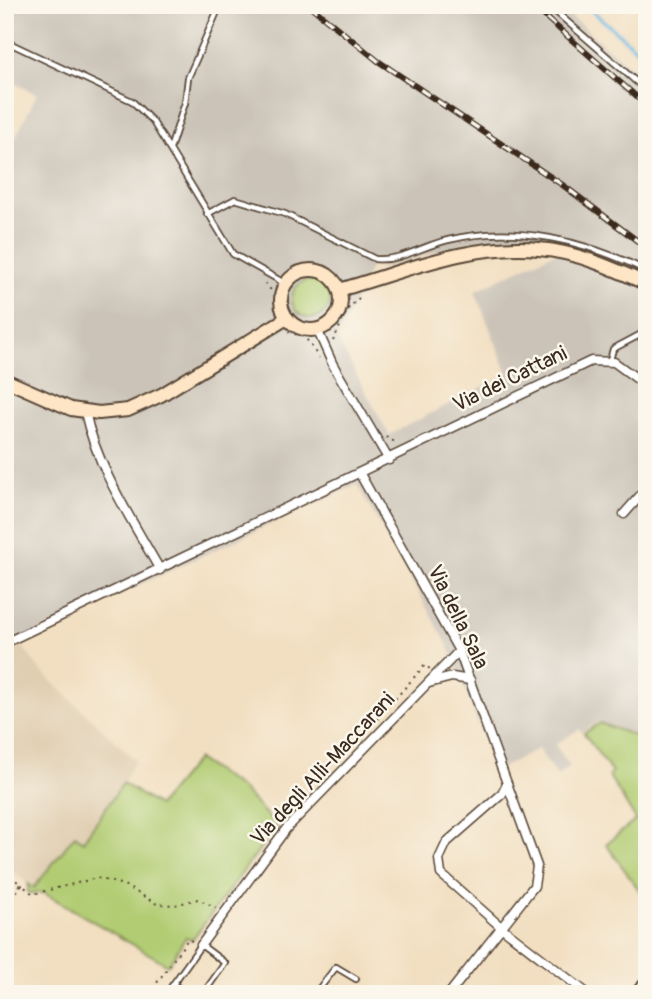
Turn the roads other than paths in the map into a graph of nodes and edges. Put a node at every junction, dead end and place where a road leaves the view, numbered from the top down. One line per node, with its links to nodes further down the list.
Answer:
1 (220, 5): 5 (lane)
2 (548, 5): 4 (lane)
3 (5, 41): 5 (lane)
4 (647, 91)
5 (170, 150): 6 (lane)
6 (207, 214): 7 (lane); 8 (lane)
7 (647, 271)
8 (286, 284): 10 (street); 11 (street)
9 (647, 284): 10 (street)
10 (339, 290): 12 (street)
11 (287, 325): 12 (street); 17 (street)
12 (317, 329): 18 (street)
13 (647, 331): 14 (lane)
14 (610, 360): 16 (street); 18 (street, Via dei Cattani)
15 (5, 380): 17 (street)
16 (647, 386)
17 (85, 412): 22 (street)
18 (389, 460): 19 (street, Via dei Cattani)
19 (360, 474): 22 (street, Via dei Cattani); 24 (street, Via della Sala)
20 (647, 488): 21 (street)
21 (624, 514)
22 (160, 570): 23 (street, Via dei Cattani)
23 (5, 643)
24 (459, 651): 25 (street, Via della Sala); 26 (street, Via degli Alli-Maccarani)
25 (470, 680): 26 (street, Via degli Alli-Maccarani); 27 (street, Via della Sala)
26 (424, 686): 31 (street, Via degli Alli-Maccarani)
27 (506, 784): 28 (street); 29 (street, Via della Sala)
28 (502, 794): 29 (street); 30 (street)
29 (513, 799): 30 (street, Via della Sala)
30 (501, 927): 39 (street, Via della Sala); 40 (street)
31 (197, 943): 34 (lane); 37 (lane)
32 (356, 979): 38 (lane)
33 (647, 980): 41 (street)
34 (173, 984): 35 (lane); 36 (lane)
35 (166, 994)
36 (187, 994)
37 (203, 994)
38 (315, 994)
39 (449, 994)
40 (588, 994)
41 (634, 994)

